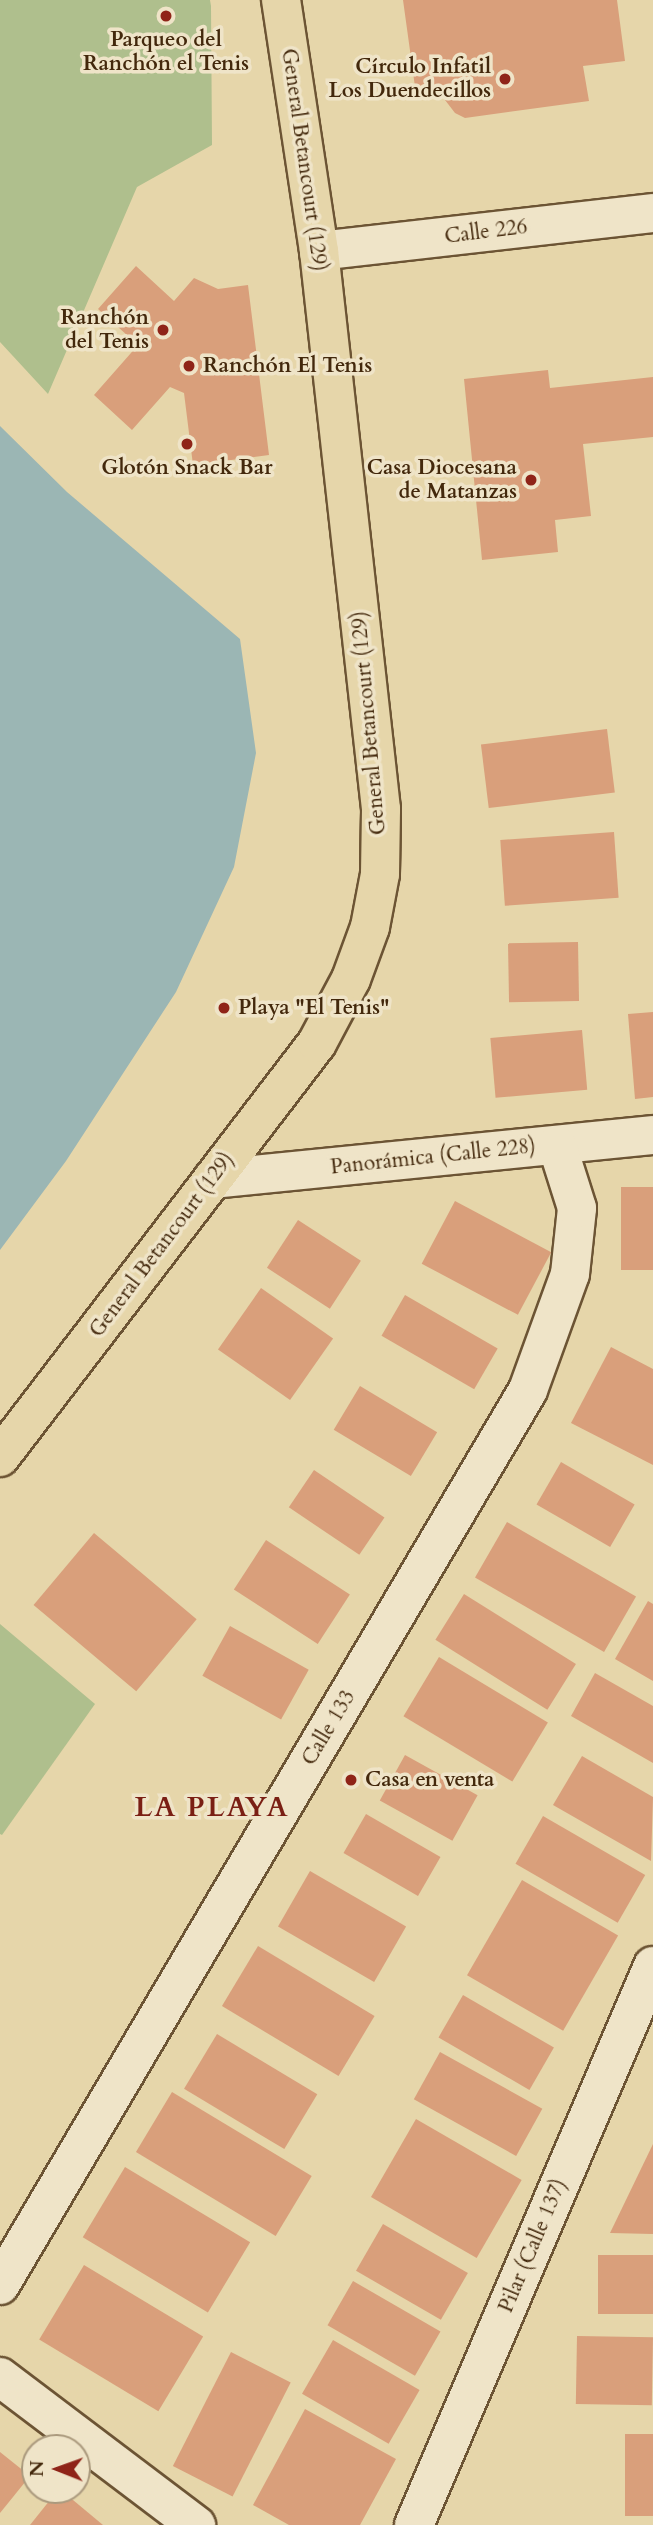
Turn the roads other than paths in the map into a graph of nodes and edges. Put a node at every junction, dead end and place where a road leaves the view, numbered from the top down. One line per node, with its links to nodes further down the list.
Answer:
1 (281, 0): 3 (main road, General Betancourt (129))
2 (653, 213): 3 (street, Calle 226)
3 (319, 251): 6 (main road, General Betancourt (129))
4 (653, 1135): 5 (street, Panorámica (Calle 228))
5 (556, 1145): 6 (street, Panorámica (Calle 228)); 9 (street, Calle 133)
6 (213, 1179): 7 (main road, General Betancourt (129))
7 (0, 1457)
8 (653, 1966): 12 (street, Pilar (Calle 137))
9 (0, 2285)
10 (0, 2377): 11 (street)
11 (196, 2525)
12 (414, 2525)

